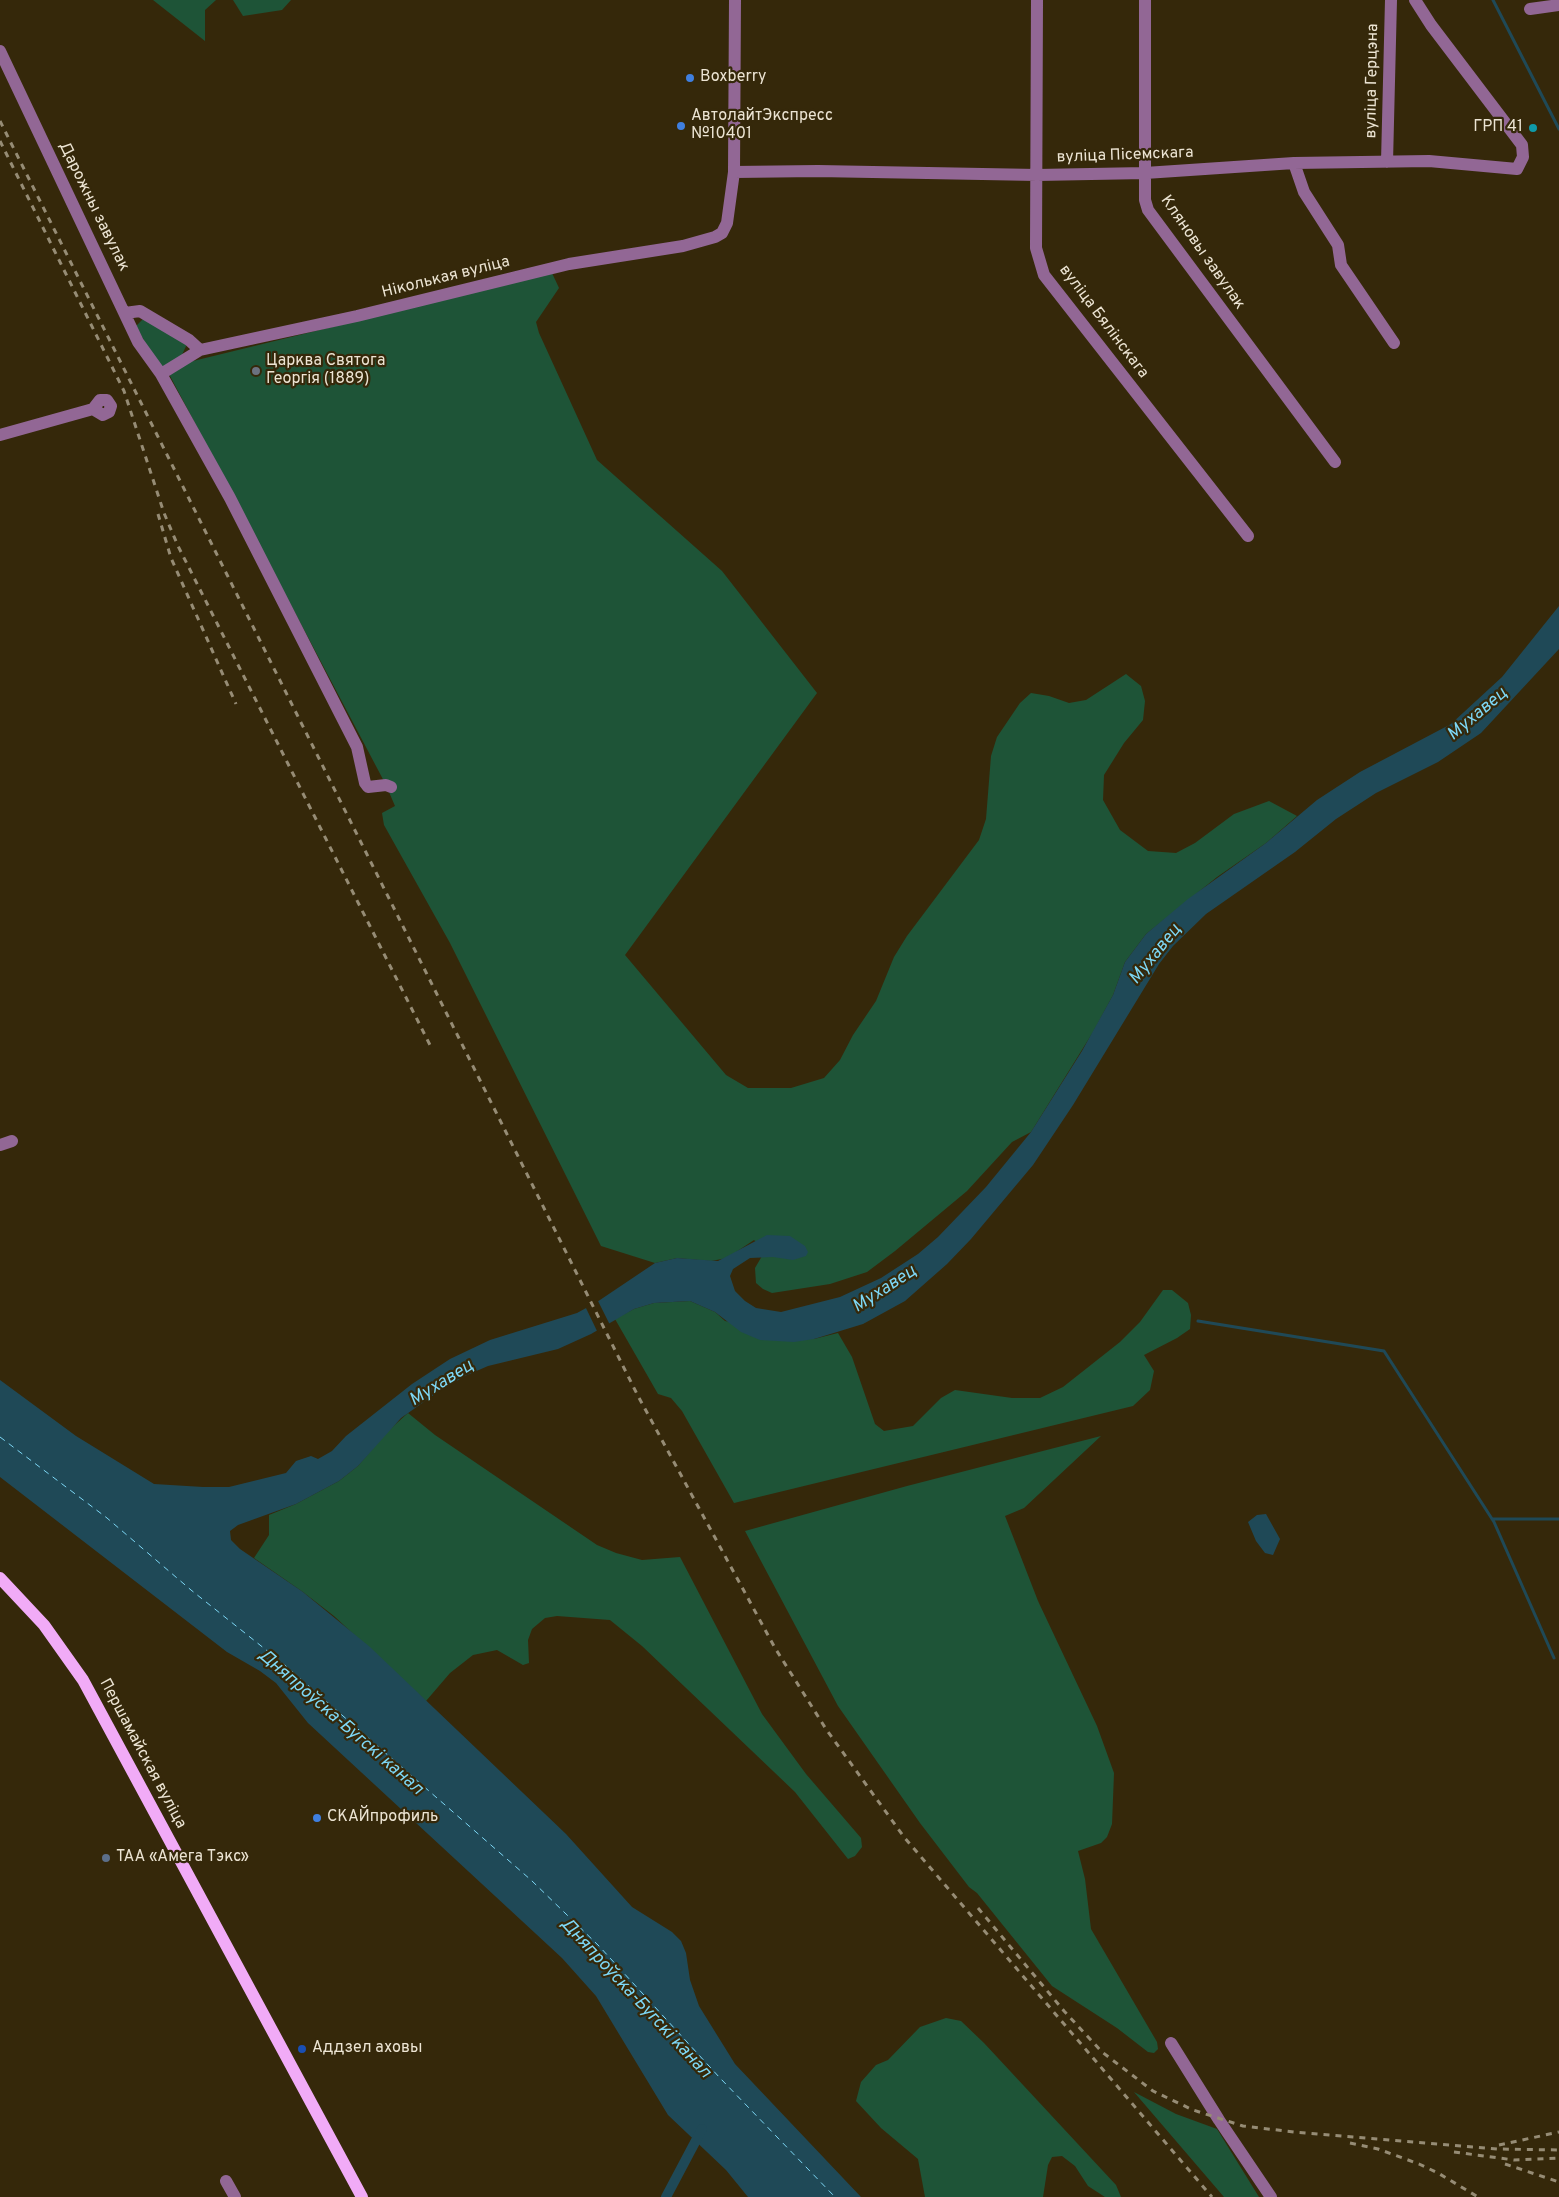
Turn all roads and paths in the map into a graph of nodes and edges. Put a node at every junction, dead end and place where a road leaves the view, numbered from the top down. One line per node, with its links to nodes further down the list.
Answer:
1 (735, 0): 11 (street, Ніколькая вуліца)
2 (1037, 0): 13 (street, вуліца Бялінскага)
3 (1145, 0): 12 (street, Кляновы завулак)
4 (1391, 0): 9 (street, вуліца Герцэна)
5 (1415, 0): 9 (street, вуліца Пісемскага)
6 (1559, 5): 7 (street)
7 (1530, 9)
8 (0, 51): 14 (street, Дарожны завулак)
9 (1387, 162): 10 (street, вуліца Пісемскага)
10 (1294, 163): 12 (street, вуліца Пісемскага); 15 (street)
11 (734, 172): 13 (street, вуліца Пісемскага); 16 (street, Ніколькая вуліца)
12 (1145, 173): 13 (street, вуліца Пісемскага); 20 (street, Кляновы завулак)
13 (1037, 176): 21 (street, вуліца Бялінскага)
14 (125, 313): 16 (street); 17 (street, Дарожны завулак)
15 (1394, 343)
16 (200, 350): 17 (street, Ніколькая вуліца)
17 (161, 374): 22 (street, Дарожны завулак)
18 (93, 409): 19 (street)
19 (0, 435)
20 (1334, 462)
21 (1248, 536)
22 (391, 787)
23 (0, 1578): 27 (main road, Першамайская вуліца)
24 (1171, 2043): 28 (street)
25 (226, 2181): 26 (street)
26 (235, 2197)
27 (362, 2197)
28 (1271, 2197)

